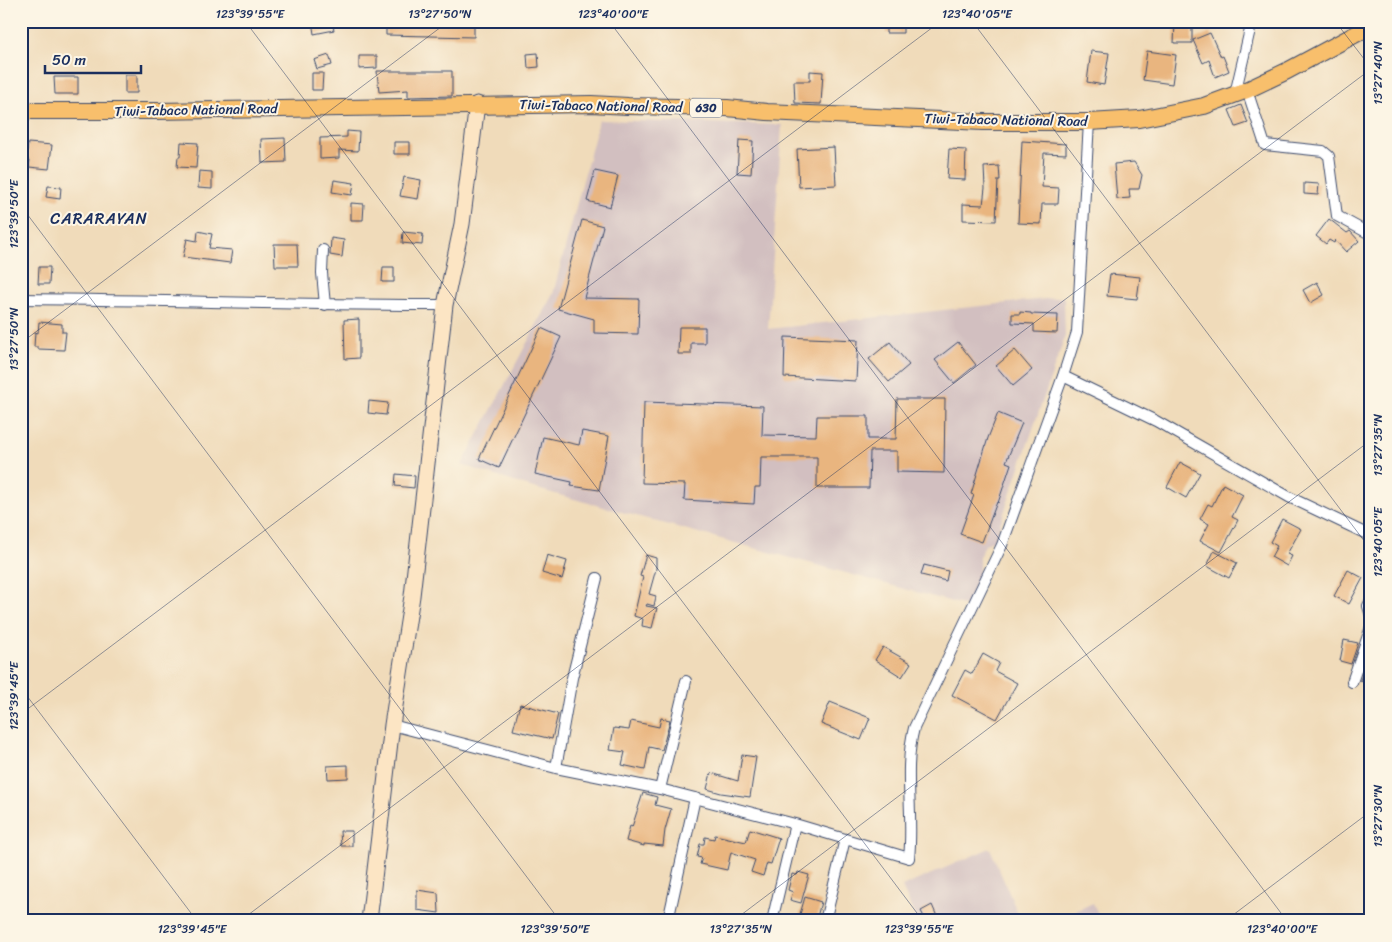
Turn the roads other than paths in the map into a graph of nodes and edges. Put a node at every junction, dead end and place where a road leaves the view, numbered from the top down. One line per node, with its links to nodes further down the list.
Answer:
1 (1252, 21): 3 (street)
2 (1371, 26): 3 (main road, Tiwi-Tabaco National Road / 630)
3 (1241, 92): 6 (main road, Tiwi-Tabaco National Road / 630); 7 (street)
4 (478, 104): 5 (main road, Tiwi-Tabaco National Road / 630); 6 (main road, Tiwi-Tabaco National Road / 630); 11 (main road)
5 (21, 111)
6 (1089, 122): 12 (street)
7 (1370, 234)
8 (323, 250): 10 (street)
9 (21, 299): 10 (street)
10 (325, 305): 11 (street)
11 (445, 305): 20 (main road)
12 (1063, 376): 13 (street); 25 (street)
13 (1371, 536)
14 (598, 578): 21 (street)
15 (1371, 600): 16 (street)
16 (1371, 616)
17 (1371, 627): 19 (street)
18 (686, 681): 22 (street)
19 (1352, 682)
20 (392, 725): 21 (street); 26 (main road)
21 (556, 768): 22 (street)
22 (660, 789): 23 (street)
23 (695, 798): 24 (street); 27 (street)
24 (795, 824): 25 (street); 28 (street)
25 (845, 839): 29 (street)
26 (369, 921)
27 (668, 921)
28 (772, 921)
29 (826, 921)

